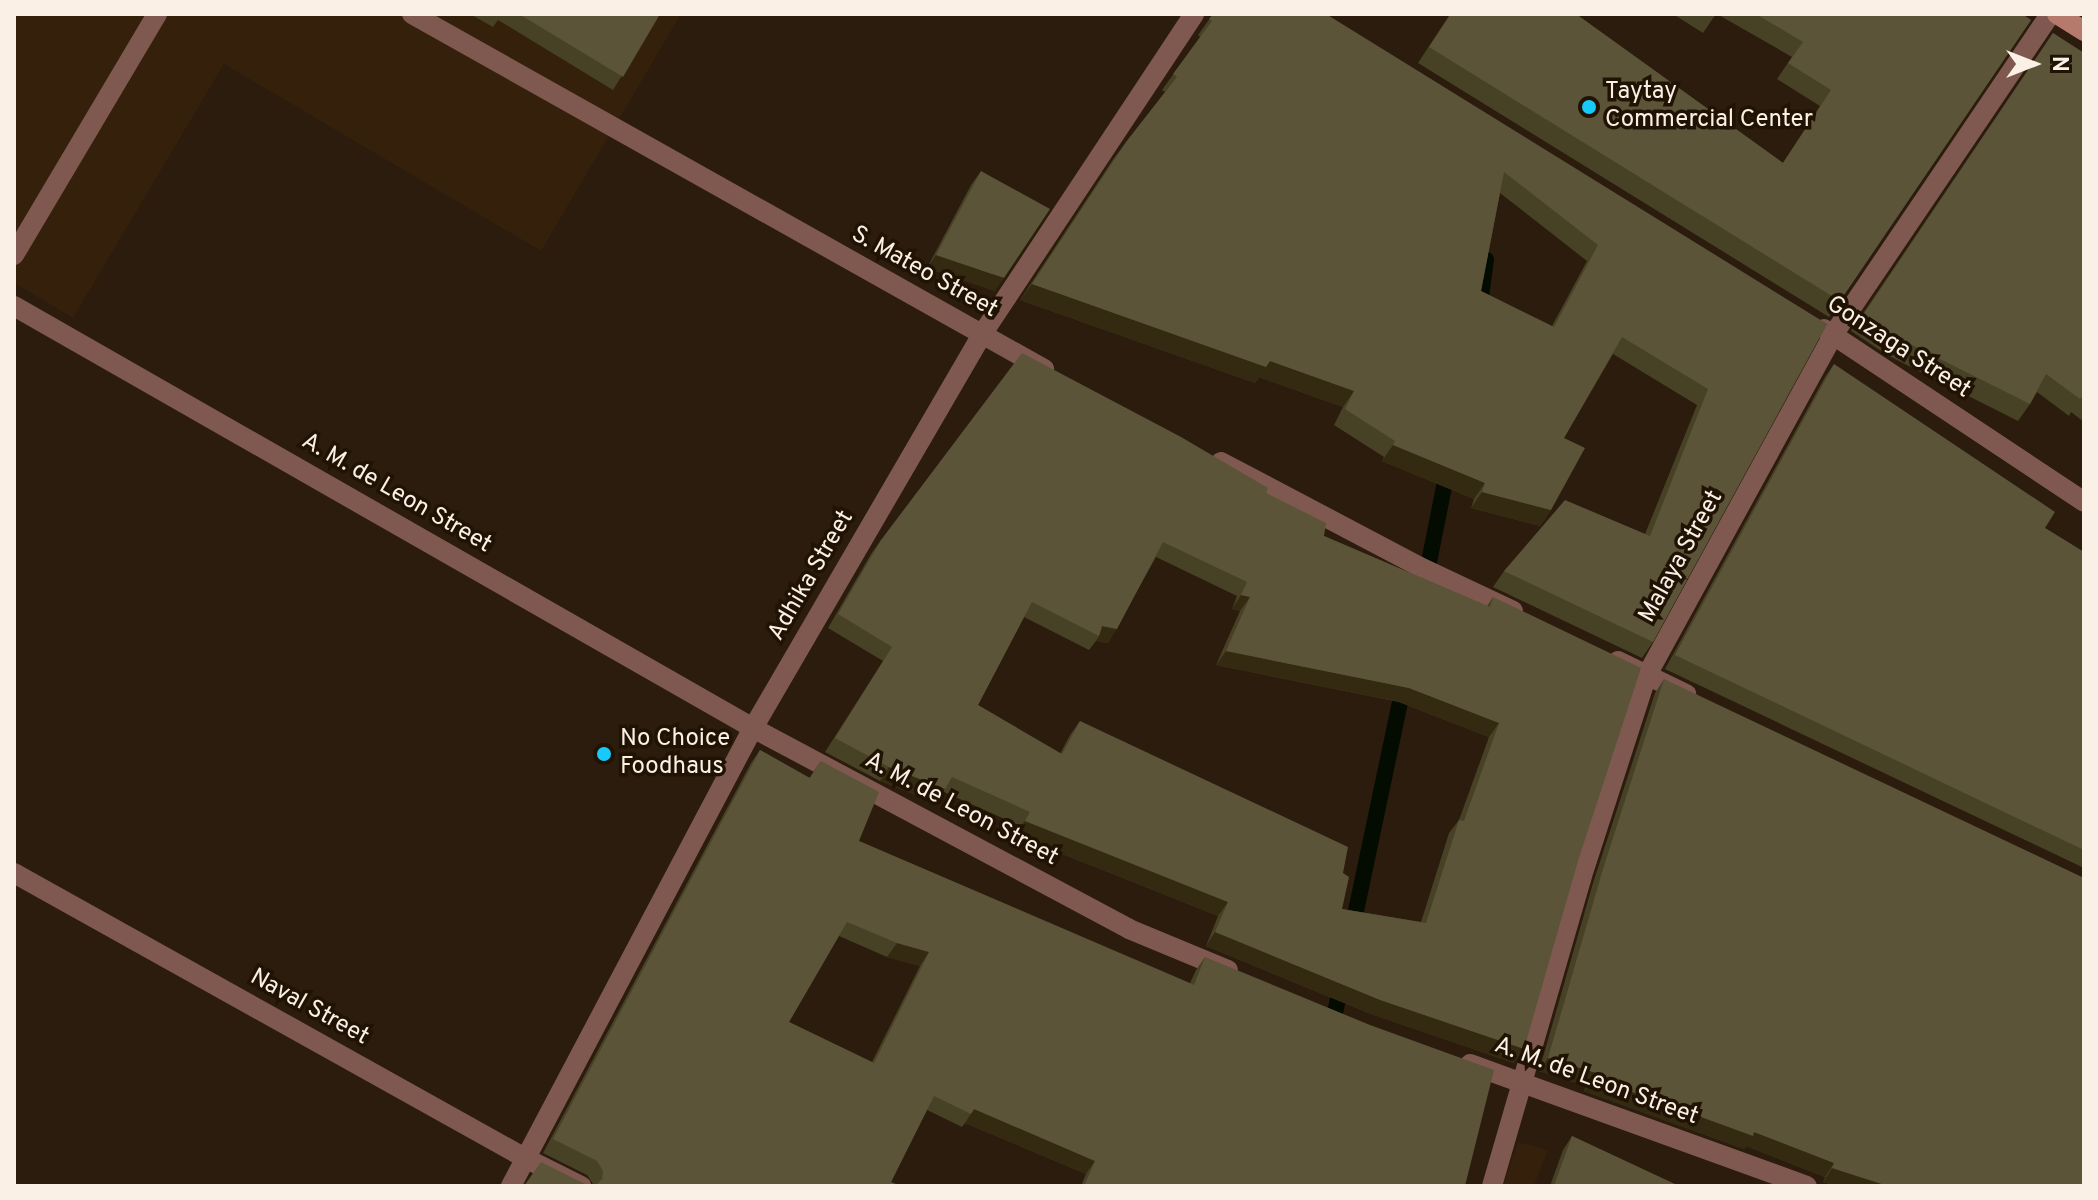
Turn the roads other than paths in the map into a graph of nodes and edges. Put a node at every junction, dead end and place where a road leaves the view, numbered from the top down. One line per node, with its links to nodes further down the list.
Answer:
1 (157, 14): 7 (street)
2 (412, 14): 11 (street, S. Mateo Street)
3 (1194, 14): 11 (street, Adhika Street)
4 (2050, 14): 10 (street, Malaya Street)
5 (2057, 14): 6 (main road)
6 (2084, 31)
7 (14, 255)
8 (14, 306): 19 (street, A. M. de Leon Street)
9 (1807, 318): 10 (street, Gonzaga Street)
10 (1833, 335): 14 (street, Gonzaga Street); 17 (street, Malaya Street)
11 (981, 336): 12 (street, S. Mateo Street); 19 (street, Adhika Street)
12 (1066, 380)
13 (1207, 455): 15 (street)
14 (2084, 502)
15 (1538, 623)
16 (1593, 649): 17 (street)
17 (1647, 675): 18 (street); 23 (street, Malaya Street)
18 (1704, 702)
19 (753, 728): 21 (street, A. M. de Leon Street); 24 (street, Adhika Street)
20 (14, 873): 24 (street, Naval Street)
21 (1242, 976)
22 (1452, 1058): 23 (street, A. M. de Leon Street)
23 (1523, 1084): 27 (street, Malaya Street); 28 (street, A. M. de Leon Street)
24 (525, 1158): 25 (street, Adhika Street); 26 (street, Naval Street)
25 (511, 1186)
26 (581, 1186)
27 (1492, 1186)
28 (1807, 1186)

